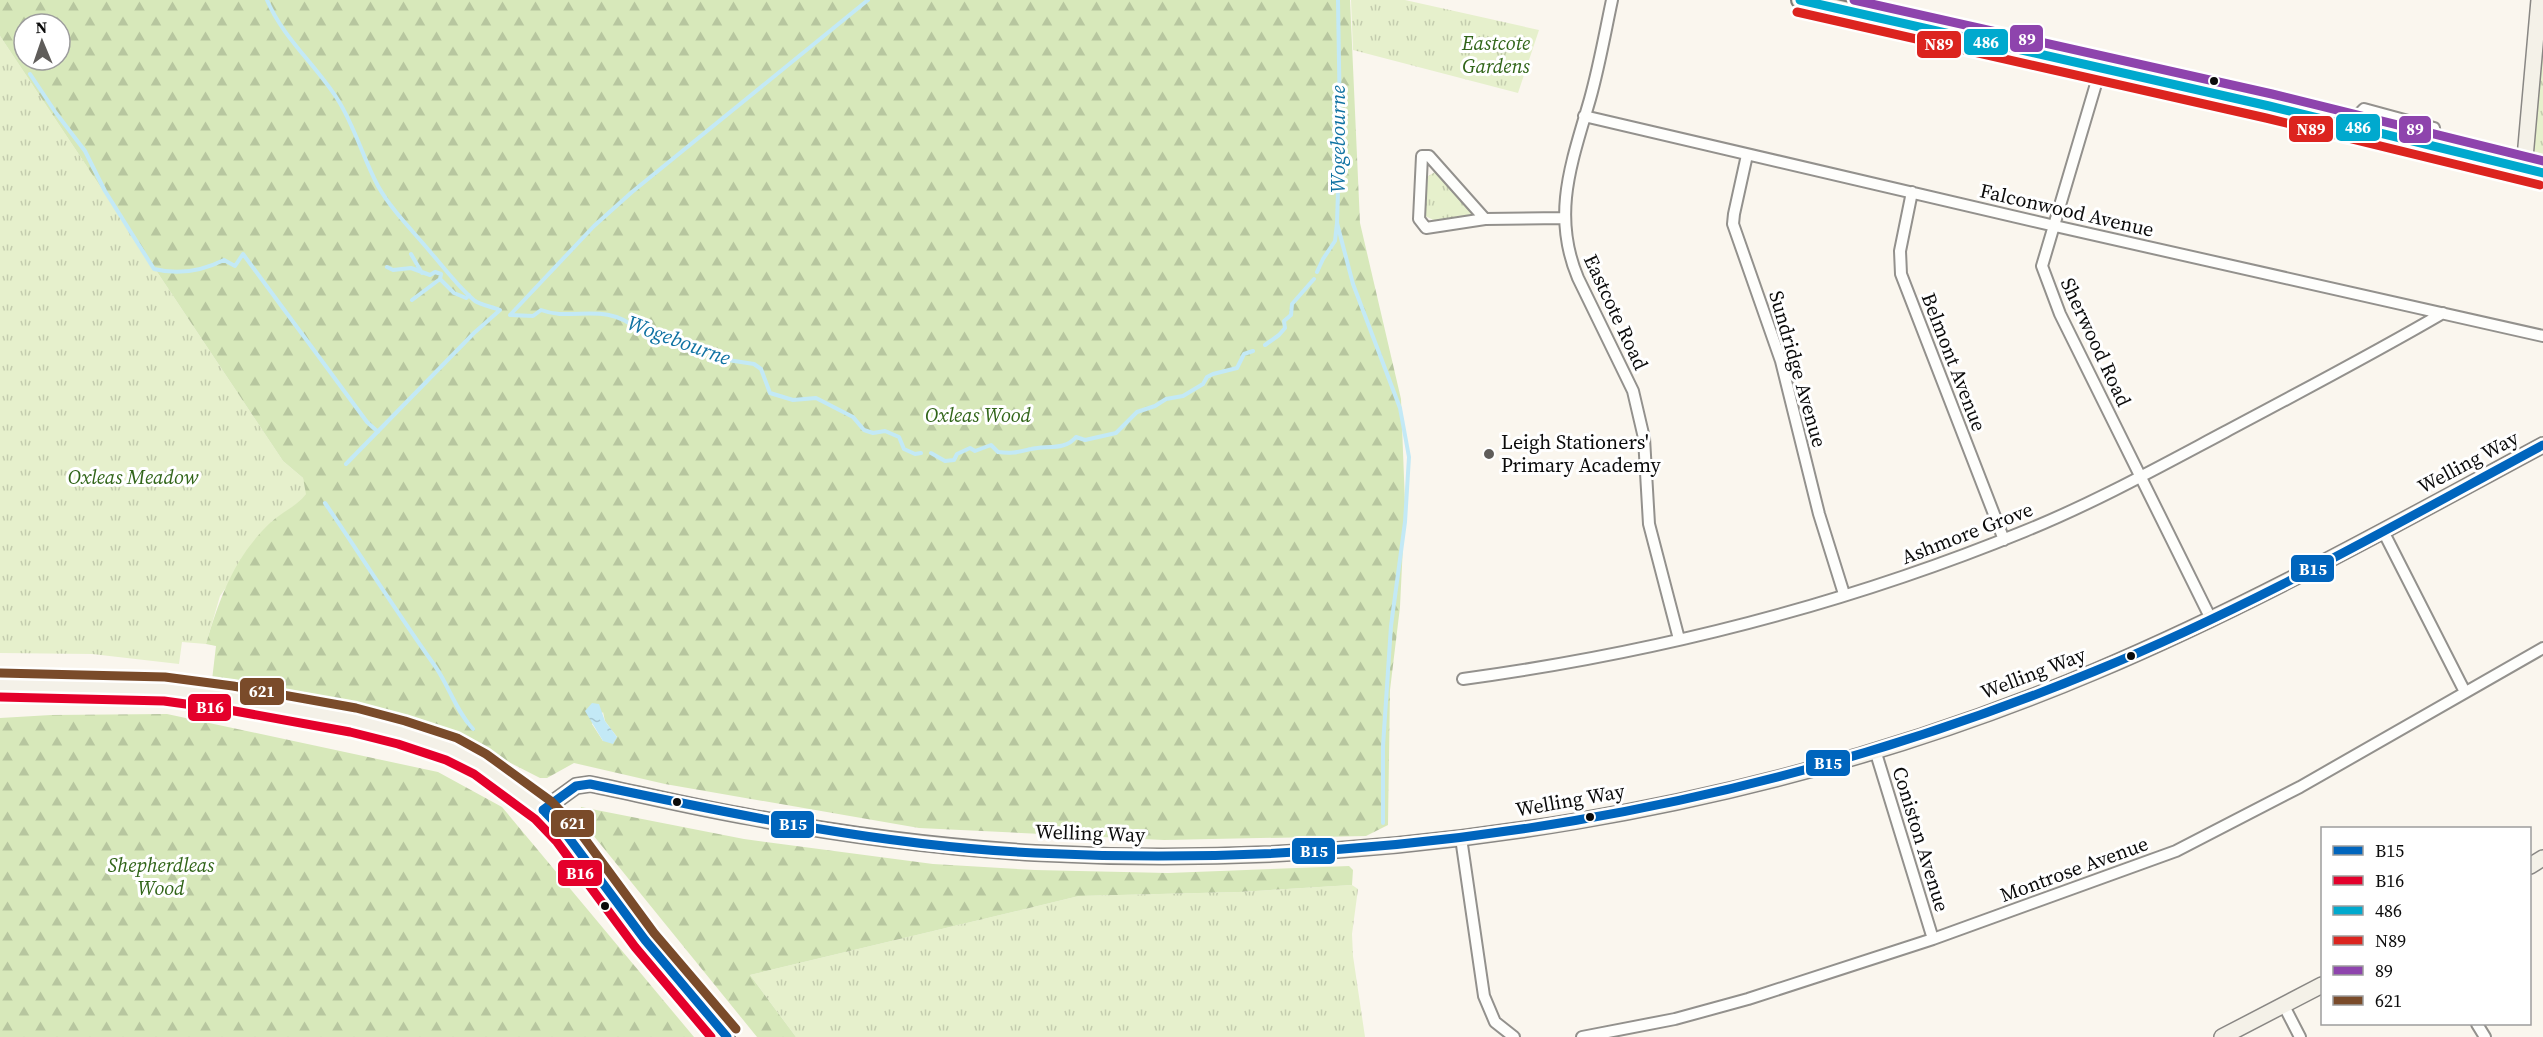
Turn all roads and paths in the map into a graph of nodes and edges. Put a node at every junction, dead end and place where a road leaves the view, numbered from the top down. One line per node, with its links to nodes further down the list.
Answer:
1 (1612, 0): 6 (street, Eastcote Road)
2 (1800, 0): 4 (main road)
3 (2539, 0): 8 (street)
4 (1862, 7): 5 (main road)
5 (2101, 67): 8 (main road); 13 (street, Sherwood Road)
6 (1584, 116): 7 (street, Falconwood Avenue); 11 (street, Eastcote Road)
7 (1748, 155): 10 (street, Falconwood Avenue); 20 (street, Sundridge Avenue)
8 (2524, 169): 9 (main road)
9 (2543, 173)
10 (1912, 192): 13 (street, Falconwood Avenue); 19 (street, Belmont Avenue)
11 (1564, 218): 12 (street); 22 (street, Eastcote Road)
12 (1485, 219): 12 (street)
13 (2055, 226): 14 (street, Falconwood Avenue); 17 (street, Sherwood Road)
14 (2443, 313): 15 (street, Falconwood Avenue); 17 (street, Ashmore Grove)
15 (2543, 336)
16 (2543, 445): 18 (street, Welling Way)
17 (2140, 477): 19 (street, Ashmore Grove); 21 (street, Sherwood Road)
18 (2382, 531): 21 (street, Welling Way); 26 (street)
19 (2004, 540): 20 (street, Ashmore Grove)
20 (1844, 594): 22 (street, Ashmore Grove)
21 (2211, 620): 27 (street, Welling Way)
22 (1679, 639): 24 (street, Ashmore Grove)
23 (2543, 648): 26 (street, Montrose Avenue)
24 (1463, 679)
25 (0, 685): 28 (street)
26 (2465, 692): 30 (street, Montrose Avenue)
27 (1875, 750): 29 (street, Welling Way); 30 (street, Coniston Avenue)
28 (543, 810): 29 (street, Welling Way); 33 (street)
29 (1461, 838): 34 (street)
30 (1933, 939): 35 (street, Montrose Avenue)
31 (2321, 986): 32 (street)
32 (2284, 1006): 36 (street); 37 (street)
33 (727, 1037)
34 (1514, 1037)
35 (1582, 1037)
36 (2222, 1037)
37 (2300, 1037)

